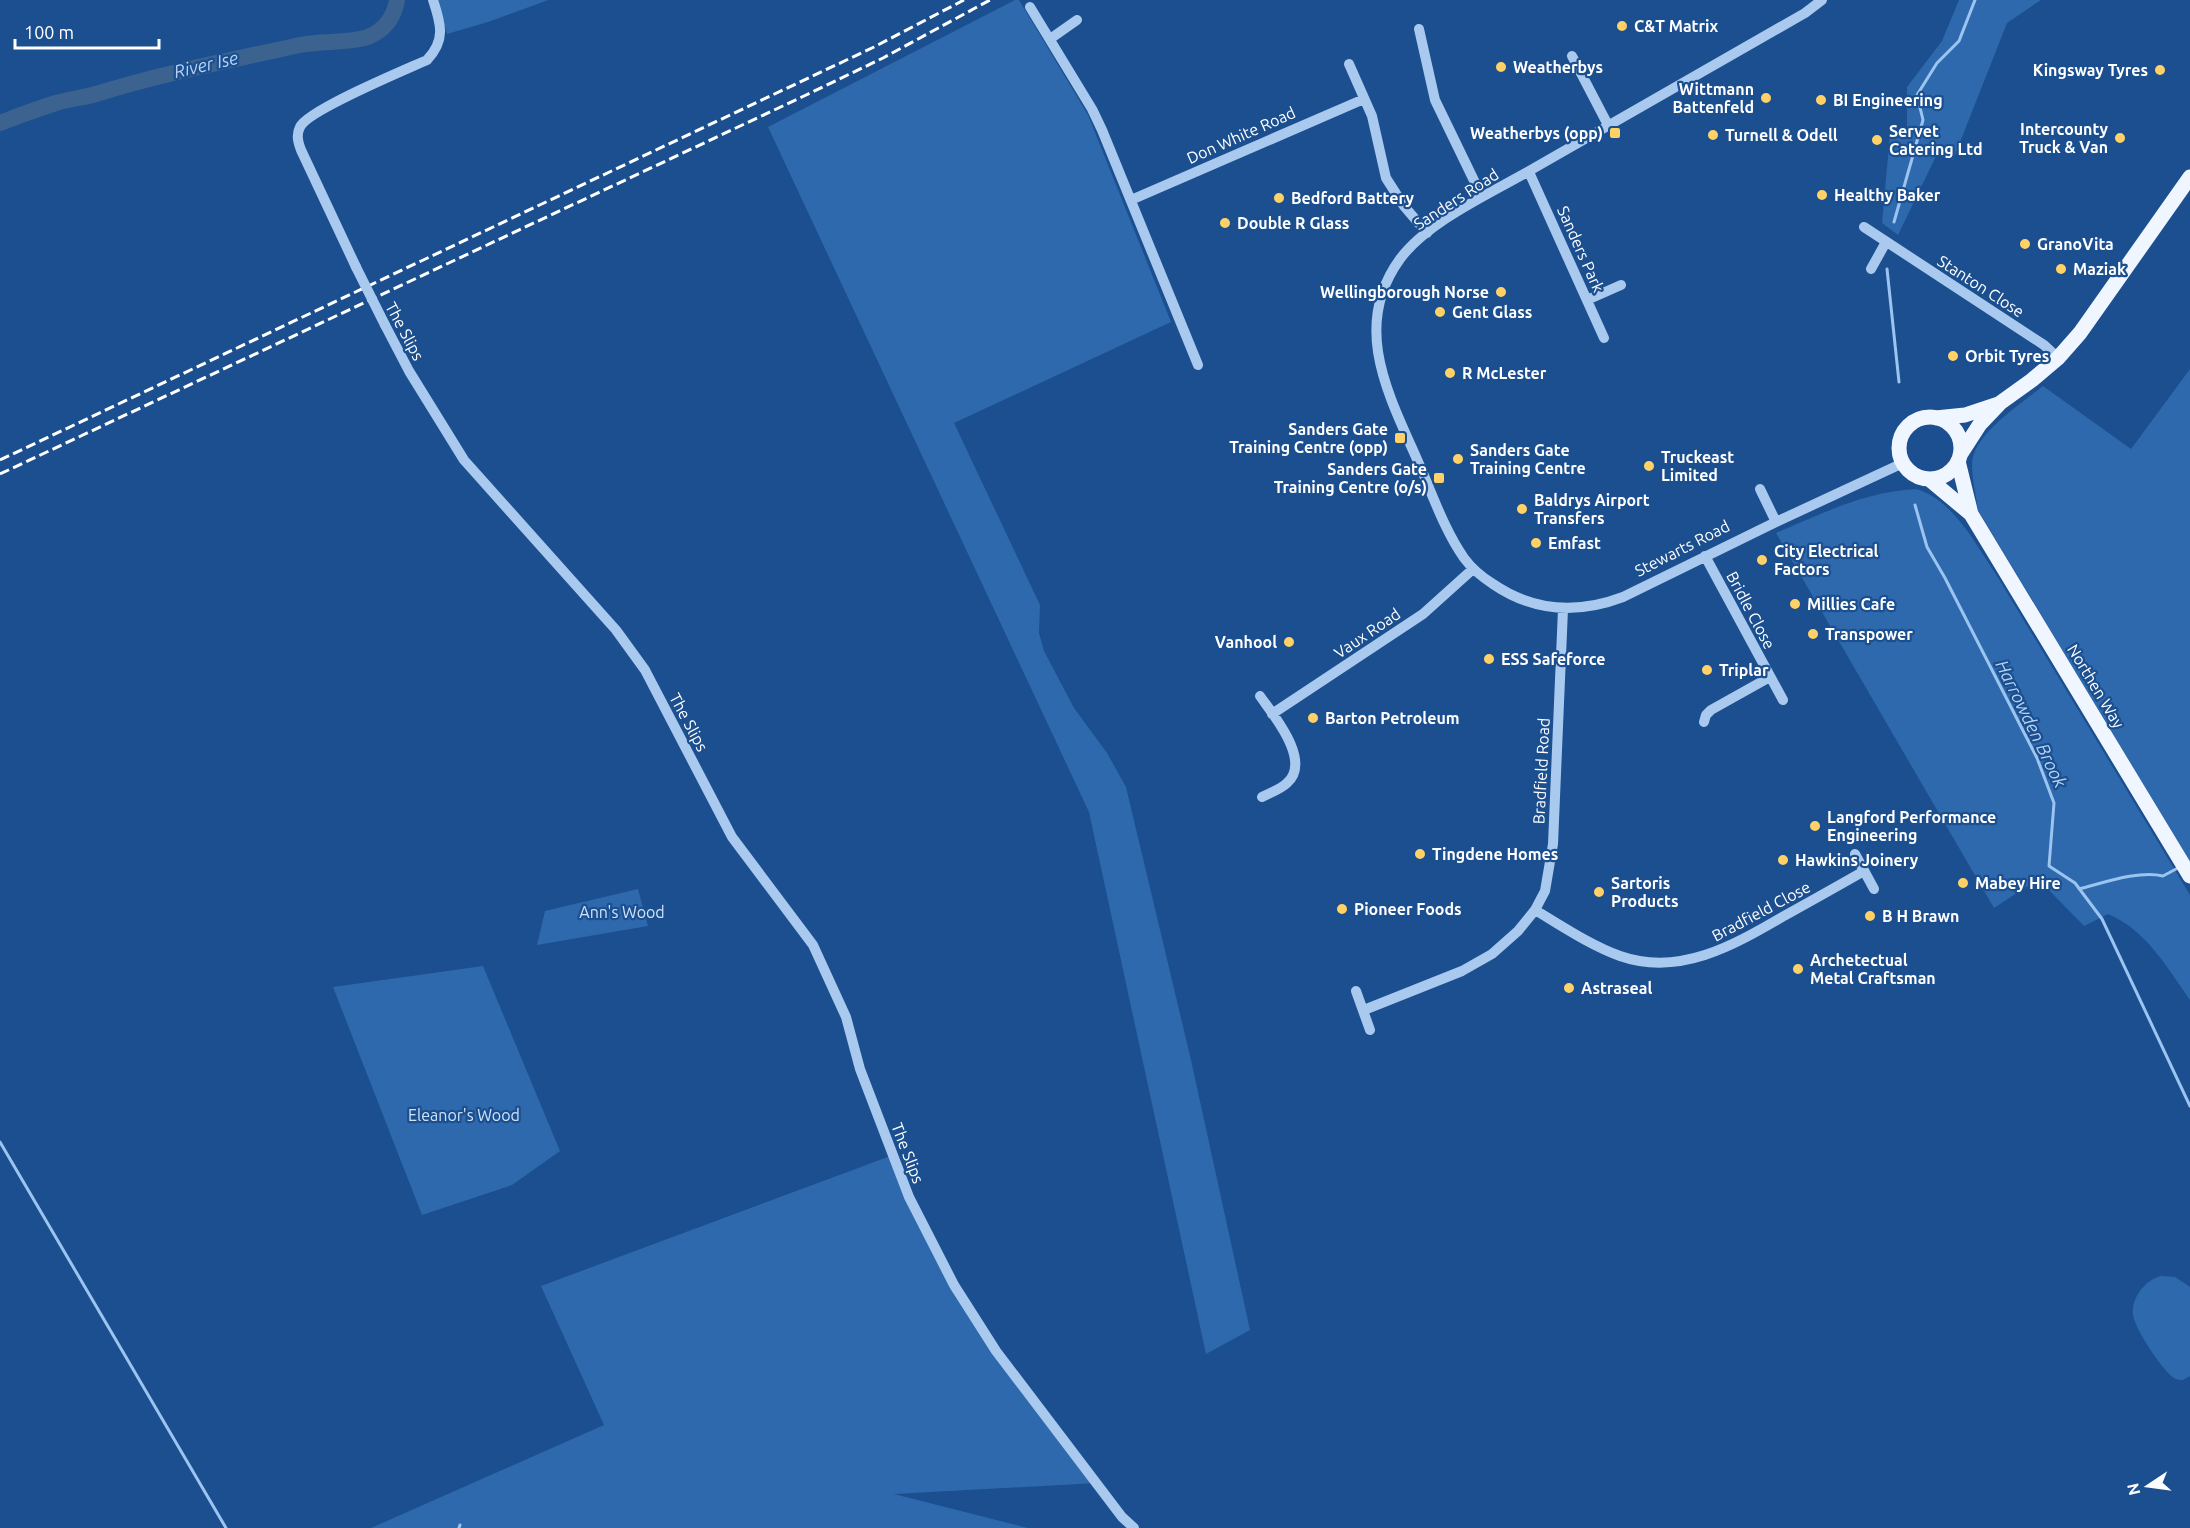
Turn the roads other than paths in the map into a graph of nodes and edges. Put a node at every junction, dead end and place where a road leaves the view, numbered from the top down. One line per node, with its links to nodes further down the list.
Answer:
1 (433, 0): 49 (street, The Slips, bridge)
2 (1822, 0): 10 (street, Sanders Road)
3 (1030, 7): 6 (street)
4 (1077, 20): 6 (street)
5 (1419, 29): 13 (street)
6 (1050, 39): 14 (street)
7 (1572, 56): 10 (street)
8 (1349, 64): 9 (street)
9 (1364, 99): 14 (street, Don White Road); 16 (street)
10 (1608, 125): 11 (street, Sanders Road)
11 (1529, 172): 13 (street, Sanders Road); 20 (street, Sanders Park)
12 (2190, 177): 22 (main road)
13 (1482, 197): 16 (street, Sanders Road)
14 (1131, 200): 23 (street)
15 (1864, 227): 17 (street, Stanton Close)
16 (1427, 233): 33 (street, Sanders Road)
17 (1886, 242): 18 (street); 22 (street, Stanton Close)
18 (1871, 269)
19 (1621, 285): 20 (street)
20 (1587, 300): 21 (street, Sanders Park)
21 (1604, 338)
22 (2058, 358): 24 (main road)
23 (1198, 365)
24 (2000, 403): 25 (main road); 26 (main road)
25 (1936, 418): 26 (main road); 27 (main road)
26 (1959, 458): 28 (main road); 30 (main road, Northen Way)
27 (1903, 463): 28 (main road); 31 (street, Stewarts Road)
28 (1929, 479): 30 (main road, Northen Way)
29 (1760, 489): 31 (street)
30 (1971, 514): 43 (main road, Northen Way)
31 (1776, 522): 32 (street, Stewarts Road)
32 (1705, 556): 34 (street, Stewarts Road); 35 (street, Bridle Close)
33 (1473, 569): 34 (street, Stewarts Road); 38 (street, Vaux Road)
34 (1563, 609): 45 (street, Bradfield Road)
35 (1770, 677): 37 (street, Bridle Close); 39 (street)
36 (1260, 696): 38 (street)
37 (1783, 700)
38 (1272, 714): 40 (street)
39 (1704, 722)
40 (1262, 797)
41 (1855, 854): 42 (street)
42 (1864, 871): 44 (street); 45 (street, Bradfield Close)
43 (2190, 876)
44 (1875, 889)
45 (1535, 910): 47 (street, Bradfield Road)
46 (1356, 991): 47 (street)
47 (1364, 1010): 48 (street)
48 (1370, 1030)
49 (1134, 1528)

